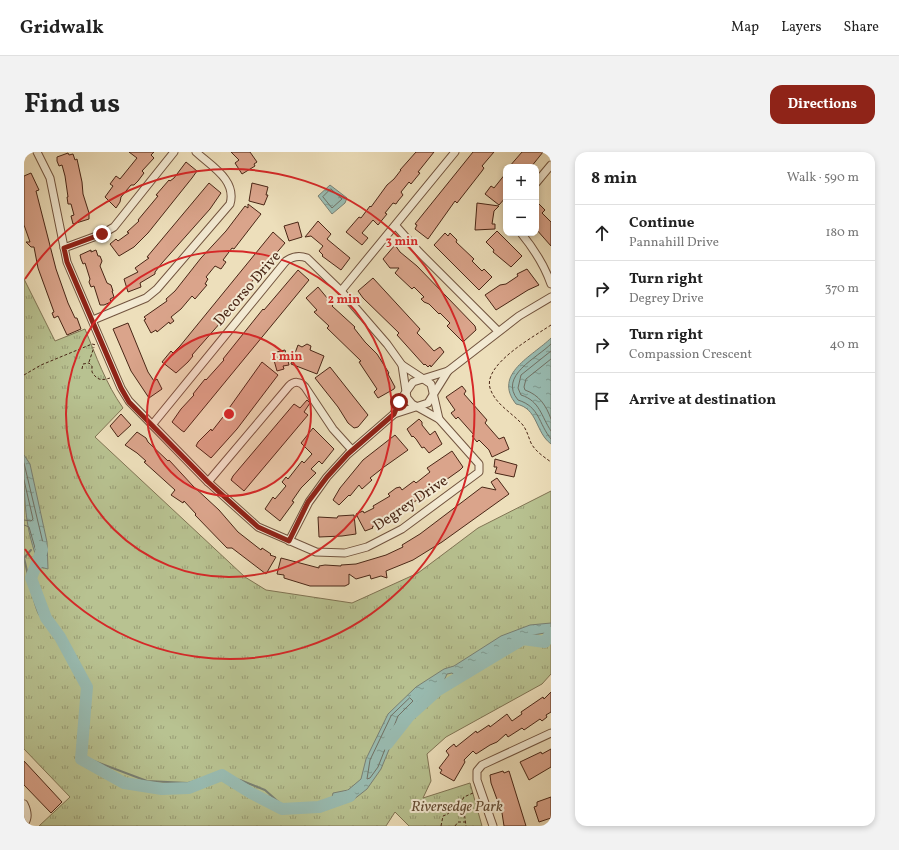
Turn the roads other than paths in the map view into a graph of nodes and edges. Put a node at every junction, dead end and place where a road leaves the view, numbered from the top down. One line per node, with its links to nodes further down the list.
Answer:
1 (37, 152): 9 (street, Degrey Drive)
2 (174, 152): 9 (street)
3 (196, 152): 13 (street)
4 (455, 152): 7 (street)
5 (551, 164): 6 (street)
6 (539, 179)
7 (396, 226): 11 (street); 14 (street)
8 (523, 236): 10 (street)
9 (64, 248): 13 (street, Degrey Drive)
10 (551, 284)
11 (341, 290): 15 (street, Decorso Drive); 23 (street, Decorso Drive)
12 (551, 297): 14 (street)
13 (93, 320): 23 (street, Degrey Drive)
14 (498, 331): 16 (street)
15 (402, 365): 17 (street); 18 (street, Decorso Drive)
16 (448, 371): 17 (street); 19 (street)
17 (422, 379): 18 (street); 19 (street)
18 (407, 391): 20 (street); 21 (street)
19 (433, 396): 20 (street); 22 (street, Degrey Drive)
20 (417, 406): 21 (street); 22 (street, Degrey Drive)
21 (394, 414): 24 (street)
22 (439, 419): 26 (street, Degrey Drive)
23 (152, 425): 25 (street, Degrey Drive)
24 (352, 450): 25 (street); 26 (street)
25 (208, 482): 26 (street, Degrey Drive)
26 (289, 541)
27 (551, 733): 30 (street)
28 (24, 804): 29 (street)
29 (24, 824)
30 (493, 826)

